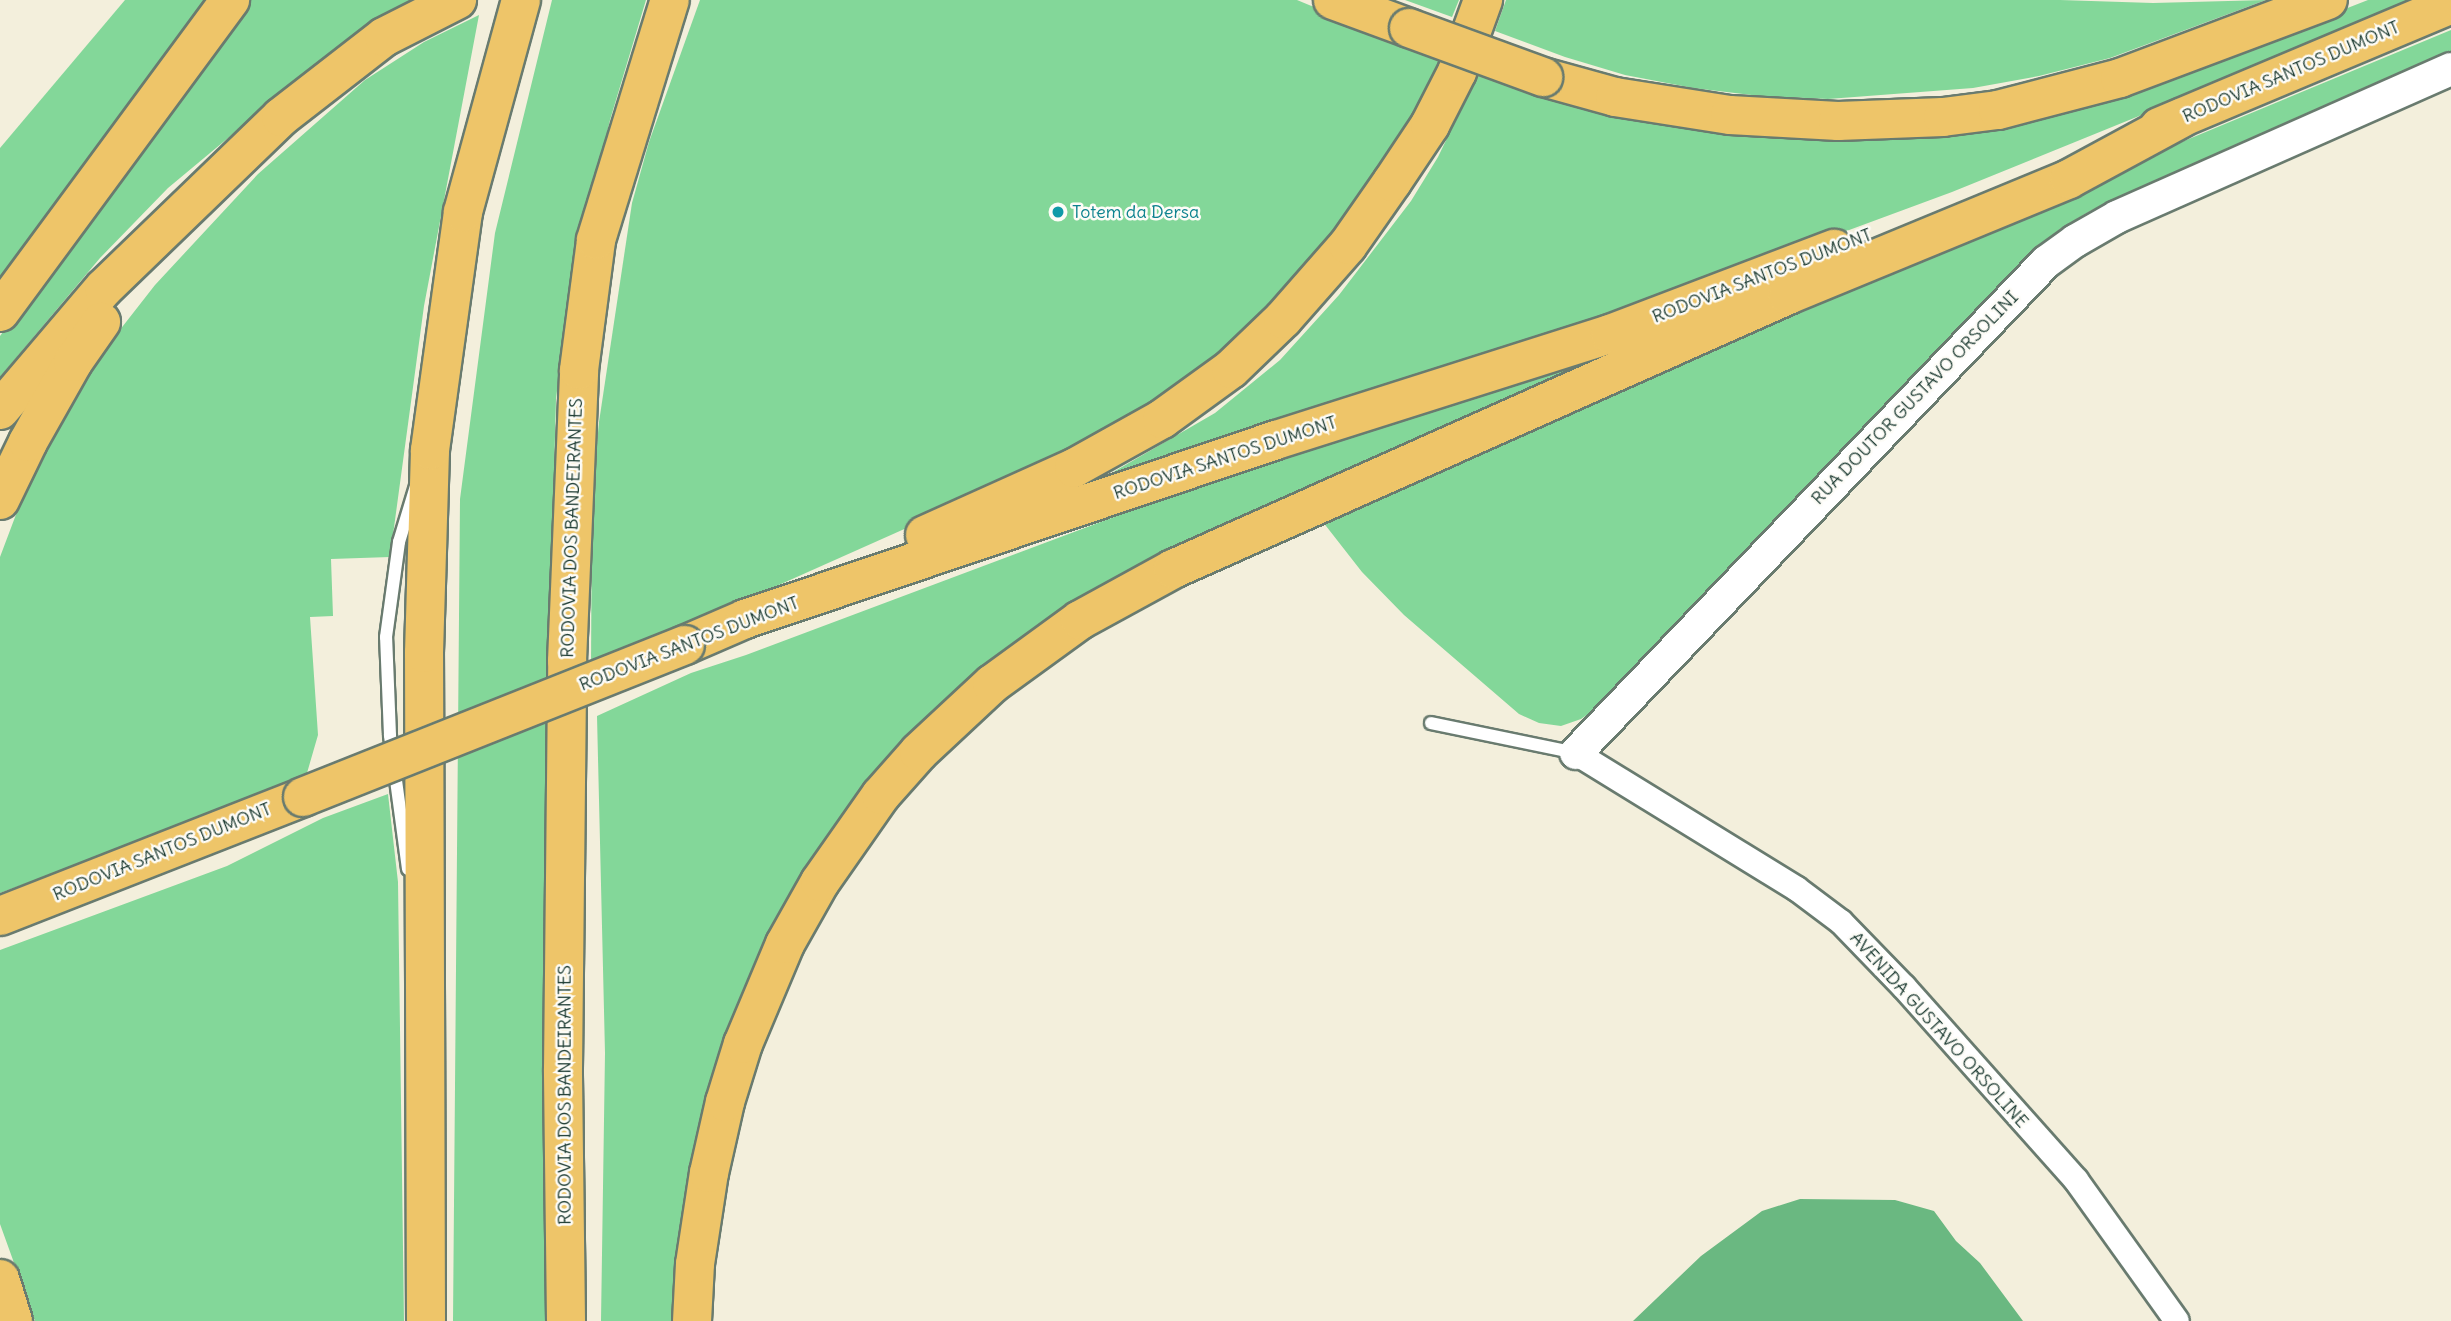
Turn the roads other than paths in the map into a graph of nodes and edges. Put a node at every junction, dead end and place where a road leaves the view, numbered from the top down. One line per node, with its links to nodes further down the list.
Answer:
1 (230, 0): 12 (highway)
2 (457, 0): 11 (highway)
3 (521, 0): 21 (highway)
4 (1333, 0): 6 (highway, bridge)
5 (1483, 0): 15 (highway)
6 (2328, 0)
7 (669, 1): 22 (highway, RODOVIA DOS BANDEIRANTES)
8 (2451, 4): 10 (highway, RODOVIA SANTOS DUMONT)
9 (2451, 69): 17 (street, RUA DOUTOR GUSTAVO ORSOLINI)
10 (2182, 118): 15 (highway, RODOVIA SANTOS DUMONT); 23 (highway)
11 (199, 195): 13 (highway); 14 (highway)
12 (0, 312)
13 (0, 410)
14 (0, 500)
15 (745, 619): 18 (highway, RODOVIA SANTOS DUMONT, bridge)
16 (1431, 723): 17 (lane)
17 (1576, 753): 24 (street, AVENIDA GUSTAVO ORSOLINE)
18 (0, 916)
19 (0, 1279): 20 (highway)
20 (13, 1321)
21 (426, 1321)
22 (566, 1321)
23 (692, 1321)
24 (2177, 1321)

